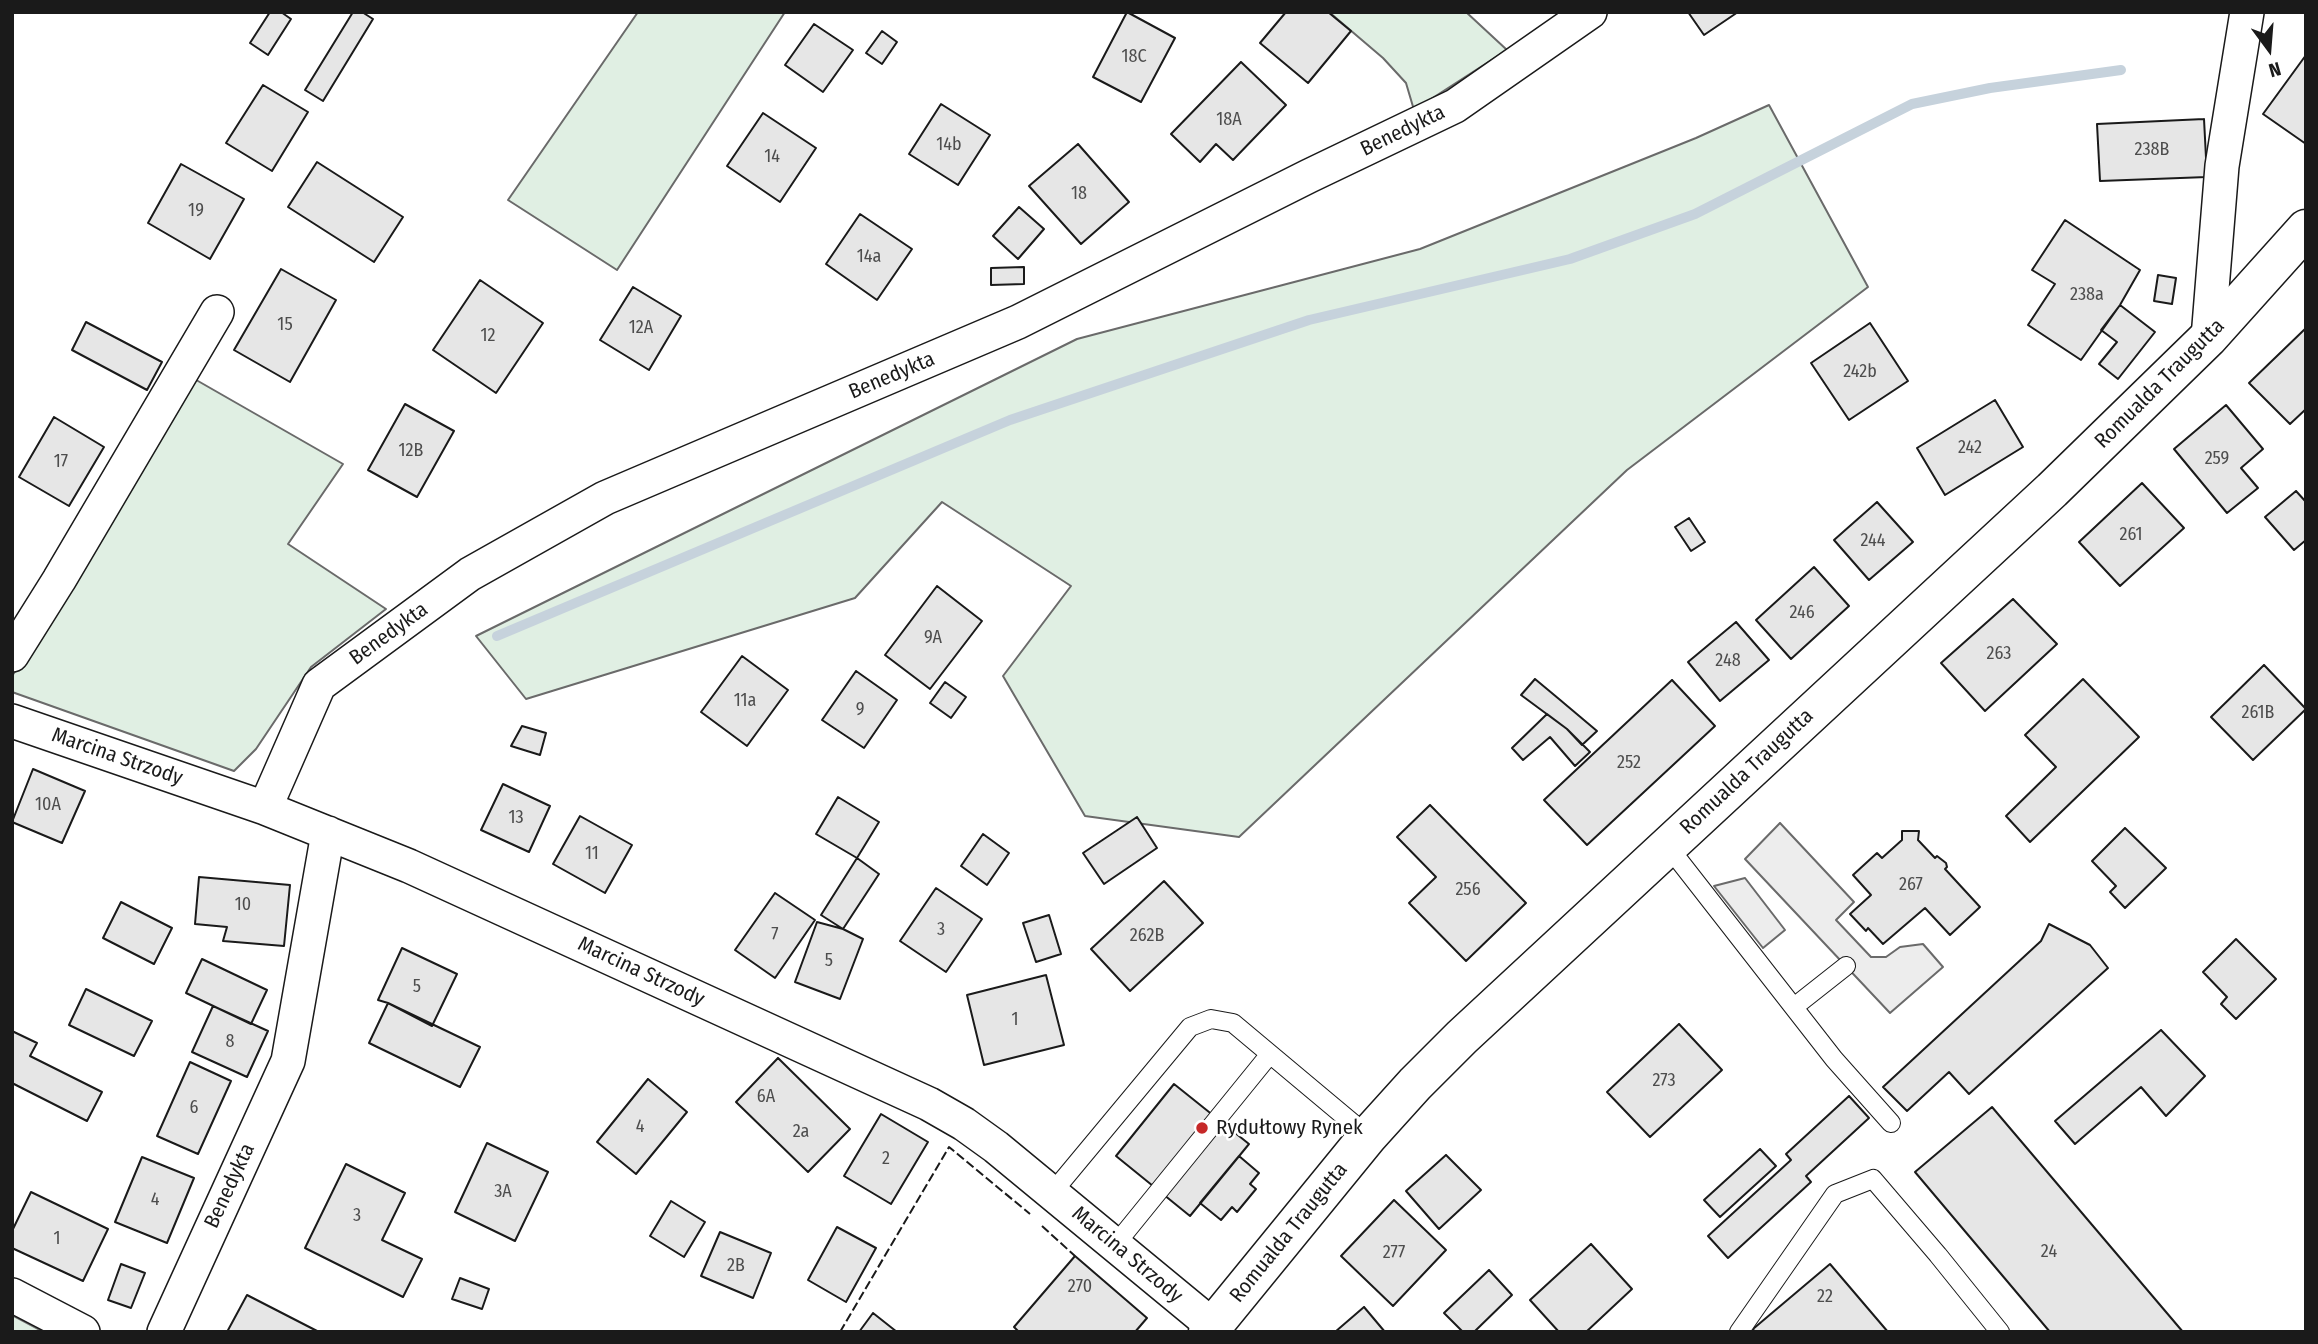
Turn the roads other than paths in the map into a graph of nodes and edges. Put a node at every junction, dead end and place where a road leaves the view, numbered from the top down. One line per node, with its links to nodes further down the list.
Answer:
1 (1590, 12): 8 (street, Benedykta)
2 (2247, 12): 5 (street)
3 (2306, 229): 5 (street, Romualda Traugutta)
4 (217, 312): 6 (street)
5 (2208, 338): 10 (street, Romualda Traugutta)
6 (12, 654)
7 (12, 721): 8 (street, Marcina Strzody)
8 (265, 808): 9 (street, Marcina Strzody)
9 (328, 833): 16 (street, Marcina Strzody); 21 (street, Benedykta)
10 (1667, 845): 12 (lane); 15 (street, Romualda Traugutta)
11 (1846, 965): 12 (lane)
12 (1794, 1007): 14 (lane)
13 (1270, 1054): 15 (lane); 16 (lane); 17 (lane)
14 (1891, 1123)
15 (1368, 1136): 19 (street, Romualda Traugutta)
16 (1052, 1193): 17 (street, Marcina Strzody)
17 (1115, 1245): 19 (street, Marcina Strzody)
18 (12, 1295): 20 (street)
19 (1210, 1329)
20 (83, 1332)
21 (164, 1332)
22 (1739, 1332): 23 (lane)
23 (2000, 1332)

